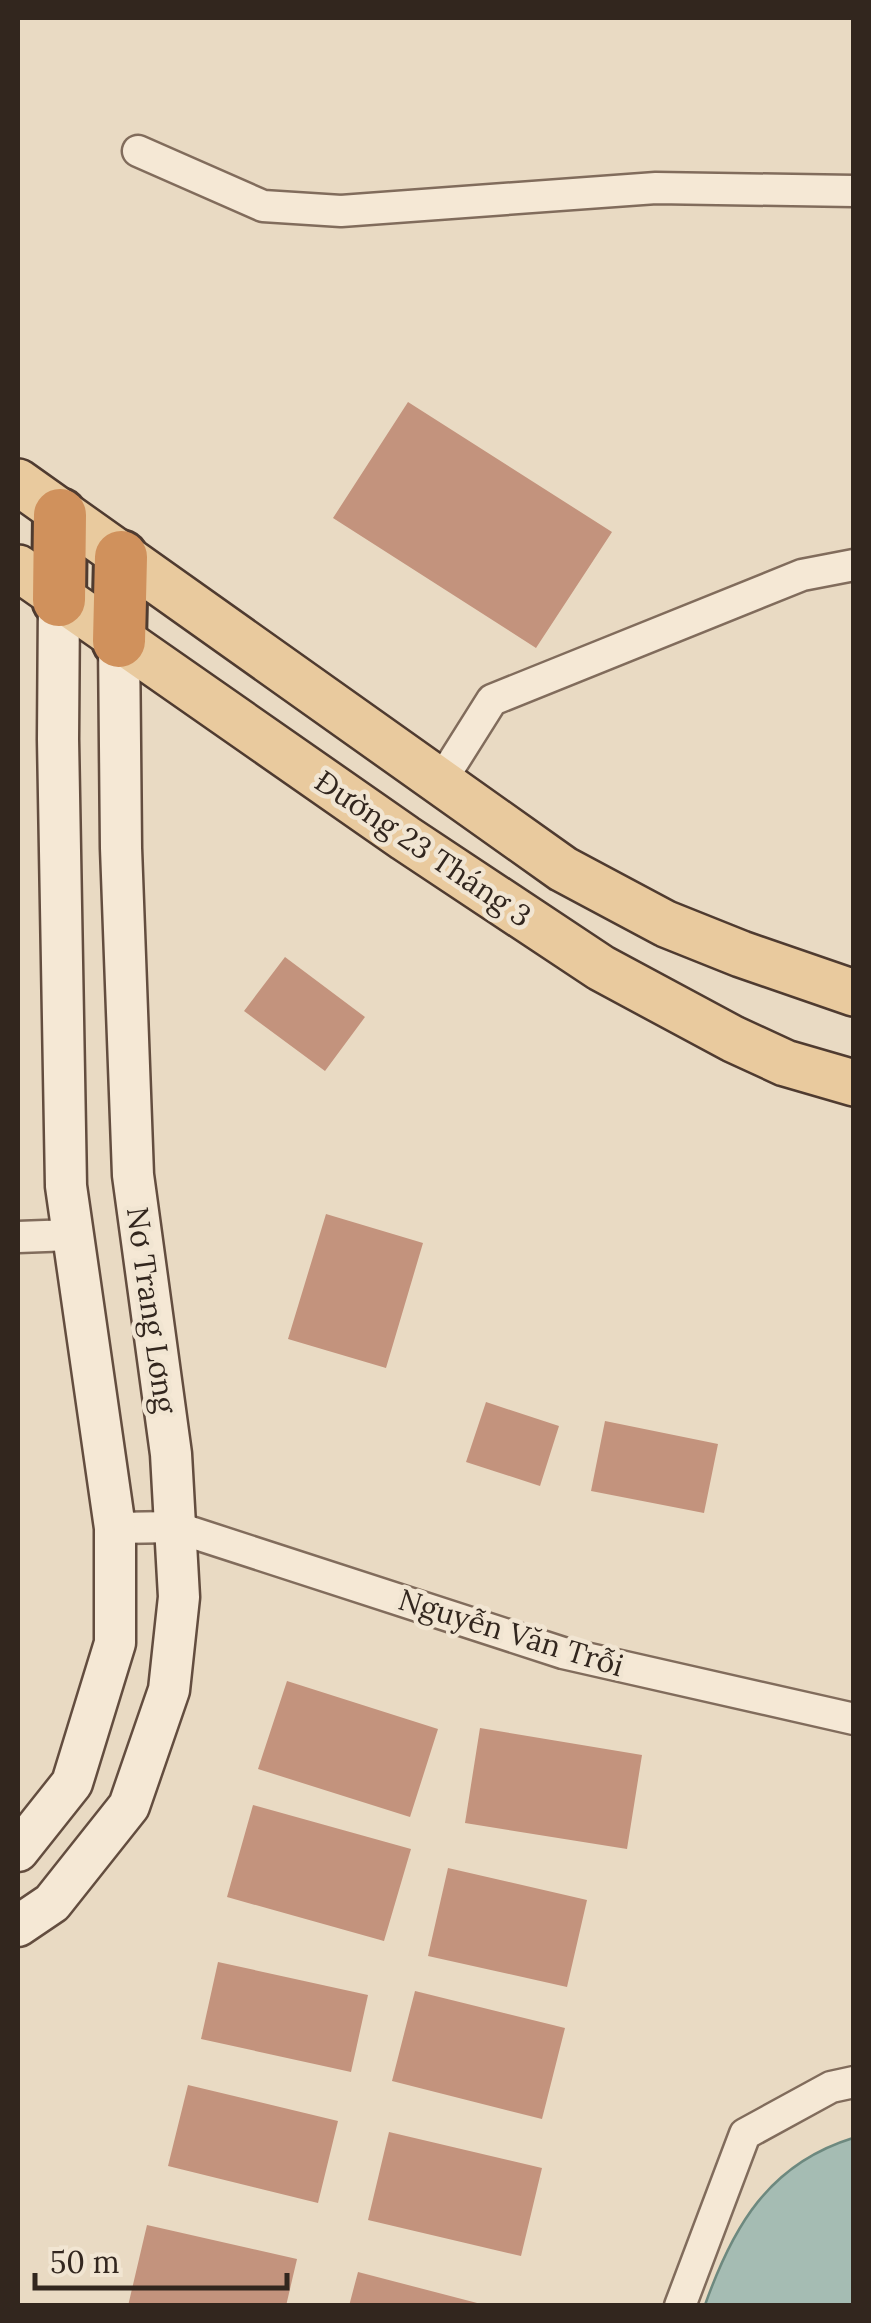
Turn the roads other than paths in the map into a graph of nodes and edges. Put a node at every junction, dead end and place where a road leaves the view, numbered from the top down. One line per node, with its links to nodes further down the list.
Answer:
1 (138, 151): 2 (street)
2 (854, 191)
3 (18, 482): 4 (main road, Đường 23 Tháng 3)
4 (60, 514): 5 (main road, Đường 23 Tháng 3); 8 (highway)
5 (121, 558): 9 (highway); 10 (main road, Đường 23 Tháng 3)
6 (854, 565): 10 (street)
7 (18, 568): 8 (main road, Đường 23 Tháng 3)
8 (59, 600): 9 (main road, Đường 23 Tháng 3); 13 (street)
9 (120, 642): 12 (main road, Đường 23 Tháng 3); 15 (street, Nơ Trang Lơng)
10 (441, 780): 11 (main road, Đường 23 Tháng 3)
11 (854, 993)
12 (854, 1083)
13 (72, 1235): 14 (street); 16 (street)
14 (18, 1236)
15 (175, 1527): 16 (street, Nguyễn Văn Trỗi); 17 (street, Nguyễn Văn Trỗi); 19 (street, Nơ Trang Lơng)
16 (115, 1528): 18 (street)
17 (854, 1719)
18 (18, 1851)
19 (18, 1926)
20 (854, 2082): 21 (street)
21 (680, 2306)

